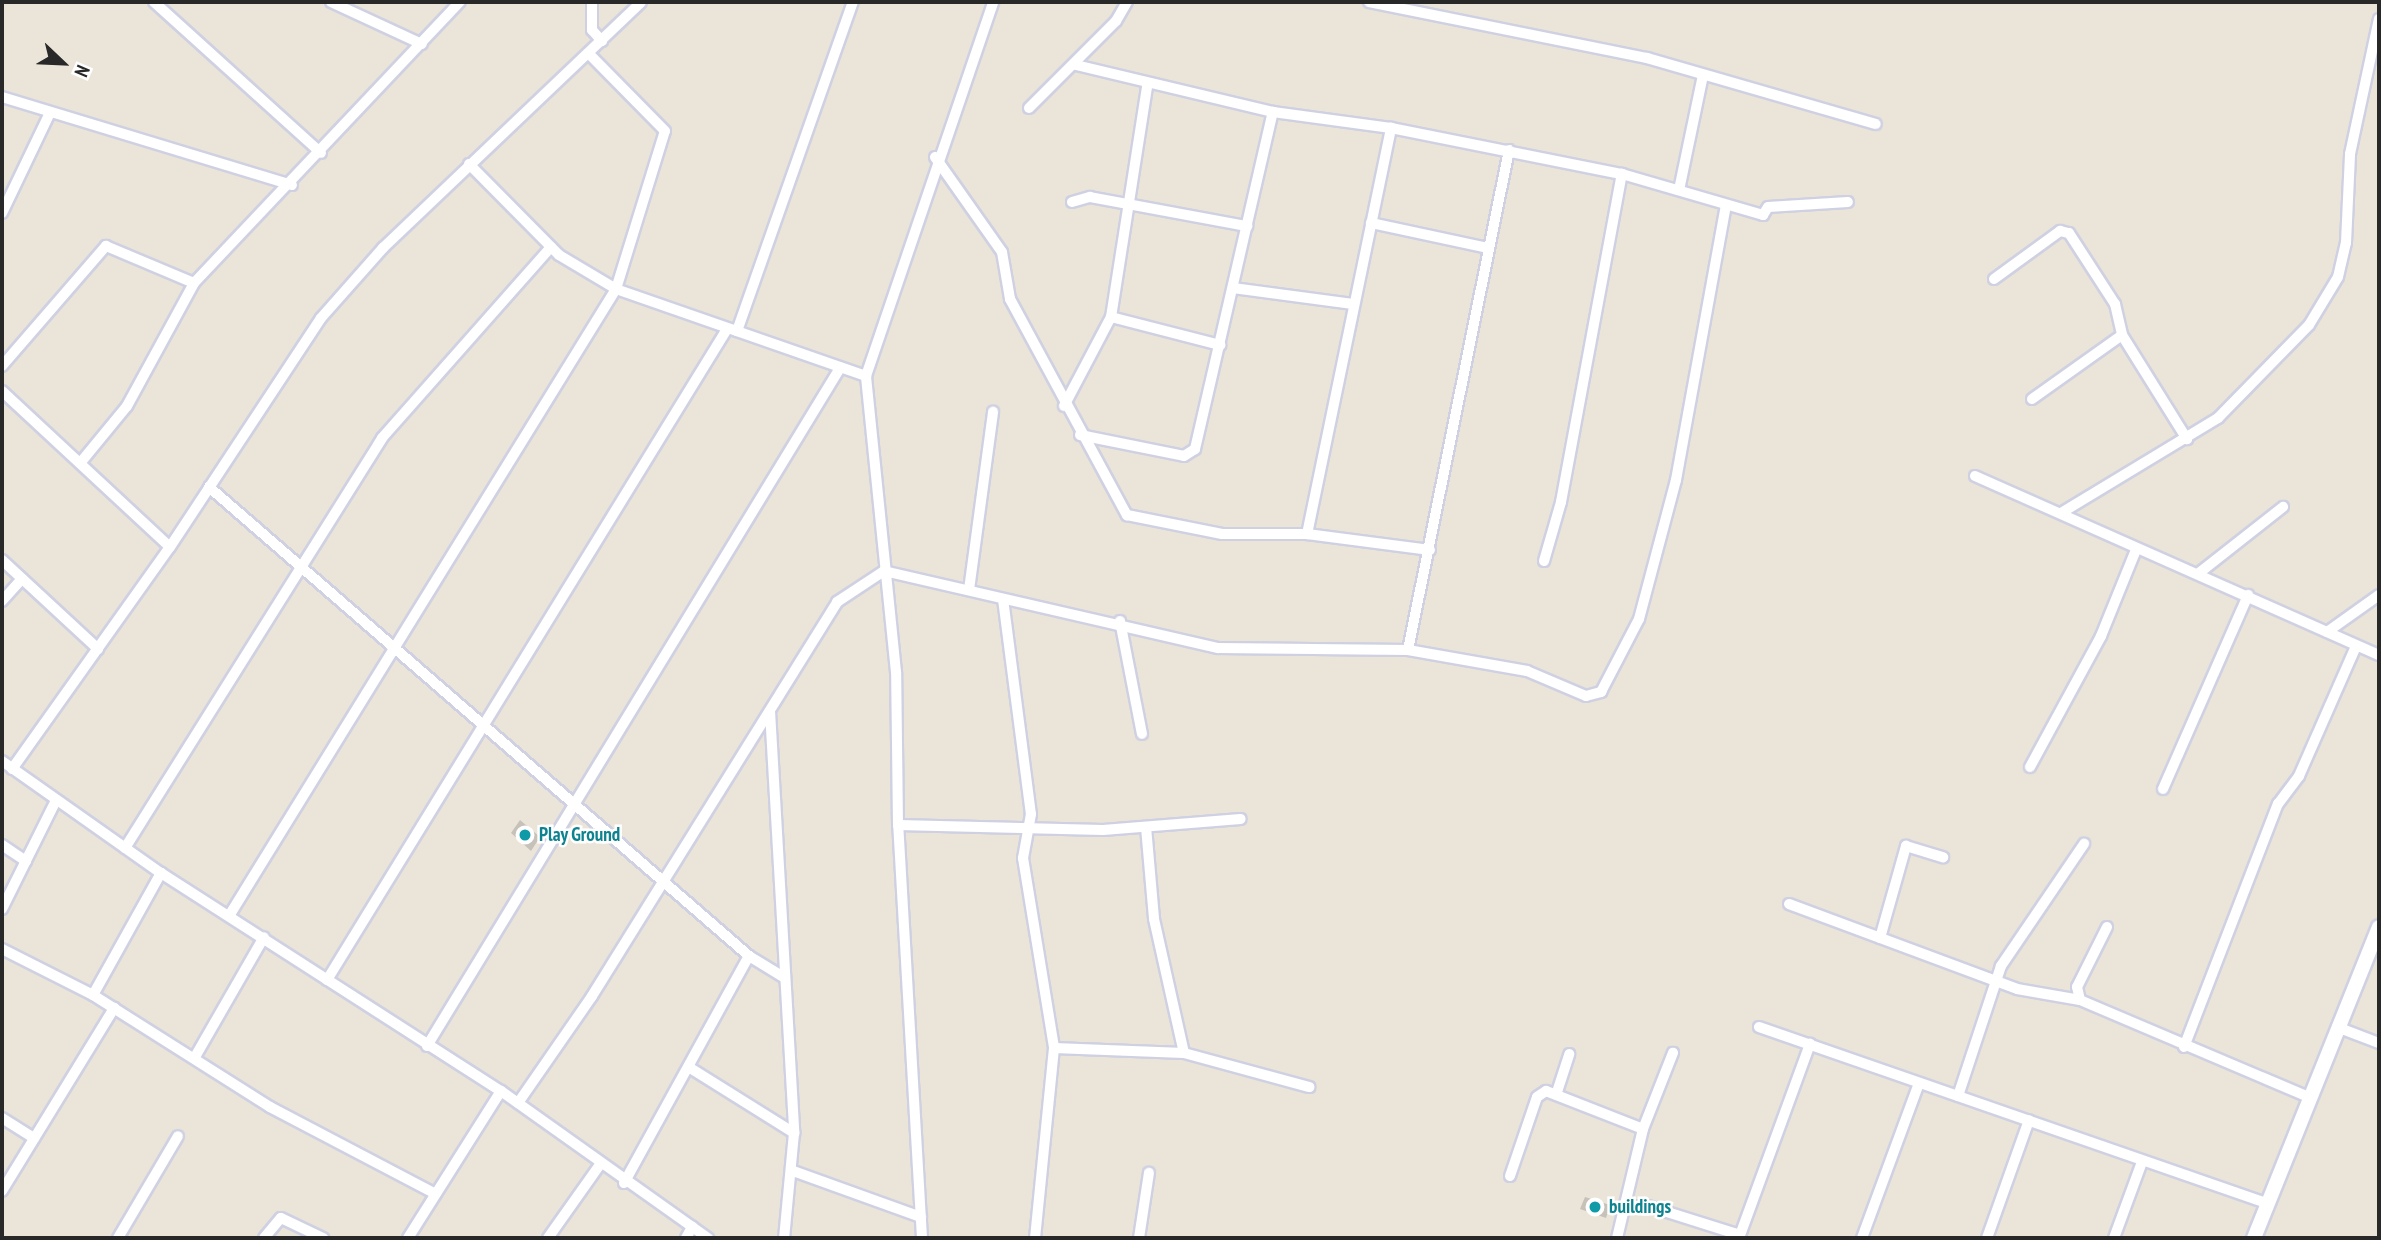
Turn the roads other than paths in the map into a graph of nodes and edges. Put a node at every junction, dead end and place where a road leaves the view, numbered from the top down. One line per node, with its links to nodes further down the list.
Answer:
1 (154, 2): 24 (street)
2 (331, 2): 12 (street)
3 (460, 2): 12 (street)
4 (592, 2): 11 (street)
5 (640, 2): 11 (street)
6 (853, 2): 45 (street)
7 (993, 2): 25 (street)
8 (1127, 2): 14 (street)
9 (1369, 2): 15 (street)
10 (2379, 19): 56 (street)
11 (602, 41): 13 (street)
12 (422, 44): 24 (street)
13 (589, 54): 26 (street); 42 (street)
14 (1076, 65): 16 (street); 18 (street)
15 (1703, 75): 21 (street); 29 (street)
16 (1147, 87): 19 (street); 32 (street)
17 (2, 97): 20 (street)
18 (1029, 108)
19 (1273, 113): 22 (street); 36 (street)
20 (49, 115): 28 (street); 34 (street)
21 (1876, 124)
22 (1391, 128): 23 (street); 35 (street)
23 (1509, 150): 27 (street); 38 (street)
24 (321, 153): 28 (street)
25 (935, 157): 50 (street); 53 (street)
26 (469, 164): 37 (street); 59 (street)
27 (1622, 174): 29 (street); 67 (street)
28 (292, 185): 40 (street)
29 (1679, 190): 33 (street)
30 (1072, 202): 32 (street)
31 (1848, 202): 33 (street)
32 (1128, 204): 36 (street); 44 (street)
33 (1726, 206): 82 (street)
34 (2, 213)
35 (1371, 223): 38 (street); 43 (street)
36 (1247, 226): 41 (street)
37 (551, 247): 42 (street); 68 (street)
38 (1488, 248): 64 (street)
39 (1993, 279): 46 (street)
40 (194, 283): 48 (street); 57 (street)
41 (1233, 288): 43 (street); 47 (street)
42 (616, 289): 45 (street); 79 (street)
43 (1353, 304): 62 (street)
44 (1111, 317): 47 (street); 53 (street)
45 (732, 330): 49 (street); 85 (street)
46 (2122, 335): 52 (street); 56 (street)
47 (1220, 345): 55 (street)
48 (2, 366)
49 (840, 368): 50 (street); 91 (street)
50 (866, 376): 69 (street)
51 (2, 391): 57 (street)
52 (2032, 399)
53 (1064, 406): 55 (street)
54 (993, 412): 72 (street)
55 (1080, 435): 62 (street)
56 (2187, 439): 61 (street)
57 (81, 462): 63 (street)
58 (1975, 476): 61 (street)
59 (209, 487): 63 (street); 68 (street)
60 (2283, 507): 70 (street)
61 (2061, 513): 65 (street)
62 (1307, 534): 64 (street)
63 (170, 547): 81 (street)
64 (1430, 550): 82 (street)
65 (2136, 550): 70 (street); 88 (street)
66 (2, 560): 71 (street)
67 (1544, 561)
68 (302, 568): 79 (street); 99 (street)
69 (884, 571): 72 (street); 84 (street); 94 (street)
70 (2199, 573): 74 (street)
71 (22, 579): 76 (street); 81 (street)
72 (969, 590): 75 (street)
73 (2379, 594): 78 (street)
74 (2248, 595): 78 (street); 90 (street)
75 (1003, 599): 77 (street); 96 (street)
76 (2, 601)
77 (1120, 621): 82 (street); 86 (street)
78 (2327, 632): 80 (street)
79 (393, 645): 85 (street); 106 (street)
80 (2356, 646): 83 (street); 124 (street)
81 (98, 649): 89 (street)
82 (1408, 650)
83 (2379, 655)
84 (770, 711): 103 (street); 113 (street)
85 (485, 724): 91 (street); 114 (street)
86 (1142, 734)
87 (2, 761): 89 (street)
88 (2030, 767)
89 (12, 769): 92 (street)
90 (2163, 789)
91 (575, 800): 103 (street); 123 (street)
92 (55, 802): 99 (street); 101 (street)
93 (1241, 820): 95 (street)
94 (898, 825): 96 (street); 156 (street)
95 (1146, 827): 96 (street); 126 (street)
96 (1027, 831): 125 (street)
97 (2084, 844): 115 (street)
98 (2, 845): 101 (street)
99 (125, 848): 102 (street)
100 (1943, 858): 110 (street)
101 (26, 861): 105 (street)
102 (161, 873): 106 (street); 116 (street)
103 (661, 880): 112 (street); 137 (street)
104 (1789, 904): 110 (street)
105 (2, 909)
106 (229, 916): 109 (street)
107 (2107, 927): 117 (street)
108 (2379, 927): 120 (street)
109 (264, 937): 114 (street); 129 (street)
110 (1880, 938): 115 (street)
111 (2, 949): 116 (street)
112 (749, 956): 113 (street); 130 (street)
113 (785, 978): 141 (street)
114 (327, 980): 123 (street)
115 (1996, 980): 117 (street); 135 (street)
116 (93, 995): 118 (street)
117 (2080, 1000): 124 (street)
118 (114, 1008): 129 (street); 143 (street)
119 (1759, 1027): 122 (street)
120 (2337, 1027): 121 (street); 136 (street)
121 (2379, 1043)
122 (1810, 1044): 131 (street); 158 (street)
123 (427, 1046): 133 (street)
124 (2184, 1047): 136 (street)
125 (1054, 1048): 126 (street); 168 (street)
126 (1184, 1053): 132 (street)
127 (1673, 1053): 140 (street)
128 (1569, 1054): 134 (street)
129 (195, 1057): 152 (street)
130 (690, 1068): 141 (street); 149 (street)
131 (1919, 1083): 135 (street); 171 (street)
132 (1309, 1087)
133 (501, 1091): 137 (street); 152 (street)
134 (1557, 1092): 140 (street); 148 (street)
135 (1958, 1096): 139 (street)
136 (2308, 1097): 153 (street)
137 (518, 1103): 145 (street)
138 (2, 1118): 143 (street)
139 (2029, 1120): 144 (street); 172 (street)
140 (1643, 1129): 150 (street)
141 (794, 1133): 146 (street)
142 (178, 1136): 159 (street)
143 (34, 1138): 151 (street)
144 (2142, 1162): 153 (street); 173 (street)
145 (599, 1166): 149 (street); 163 (street)
146 (793, 1171): 156 (street); 166 (street)
147 (1149, 1173): 169 (street)
148 (1510, 1176)
149 (624, 1183): 157 (street)
150 (1633, 1188): 154 (street); 155 (street)
151 (2, 1191)
152 (436, 1194): 162 (street)
153 (2266, 1203): 174 (street)
154 (1628, 1206): 155 (street); 170 (street)
155 (1648, 1206): 158 (street)
156 (921, 1217): 167 (street)
157 (692, 1227): 164 (street); 165 (street)
158 (1739, 1237)
159 (118, 1238)
160 (264, 1238): 161 (street)
161 (323, 1238)
162 (408, 1238)
163 (548, 1238)
164 (686, 1238)
165 (708, 1238)
166 (784, 1238)
167 (922, 1238)
168 (1035, 1238)
169 (1139, 1238)
170 (1617, 1238)
171 (1862, 1238)
172 (1987, 1238)
173 (2114, 1238)
174 (2254, 1238)

